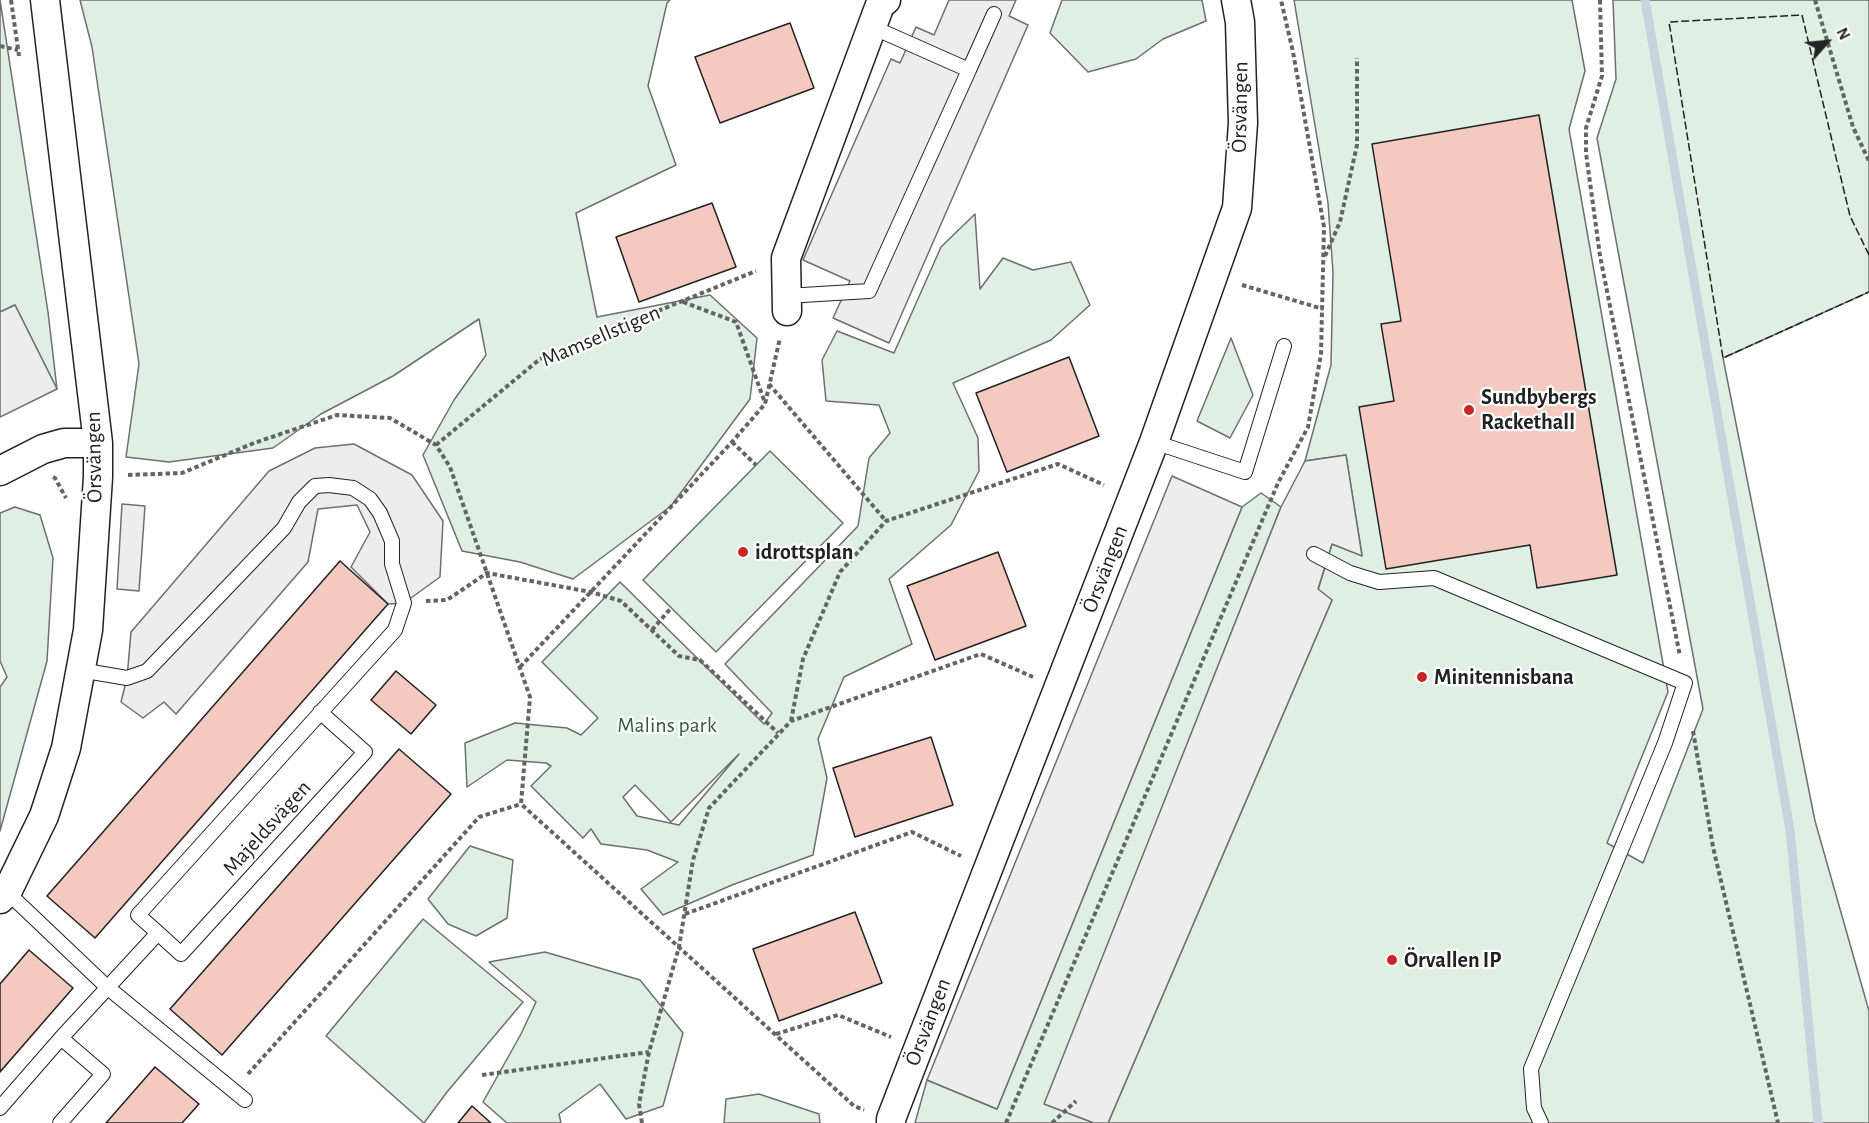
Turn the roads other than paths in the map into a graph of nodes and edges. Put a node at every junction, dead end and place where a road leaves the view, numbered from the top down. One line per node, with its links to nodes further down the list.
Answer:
1 (45, 0): 10 (street, Örsvängen)
2 (886, 0): 5 (street)
3 (1236, 0): 9 (street, Örsvängen)
4 (994, 14): 6 (lane)
5 (872, 27): 6 (lane); 7 (street)
6 (969, 70): 7 (lane)
7 (787, 304)
8 (1284, 346): 9 (lane)
9 (1154, 442): 21 (street, Örsvängen)
10 (98, 443): 11 (street); 13 (street, Örsvängen)
11 (0, 471)
12 (1314, 554): 23 (lane)
13 (80, 670): 14 (lane, Majeldsvägen); 15 (street, Örsvängen)
14 (320, 712): 16 (lane, Majeldsvägen); 16 (lane, Majeldsvägen)
15 (3, 896): 17 (lane)
16 (158, 933): 17 (lane)
17 (107, 987): 18 (lane); 19 (lane)
18 (61, 1038): 20 (lane); 22 (lane)
19 (245, 1100)
20 (0, 1108)
21 (891, 1121)
22 (60, 1123)
23 (1541, 1123)

